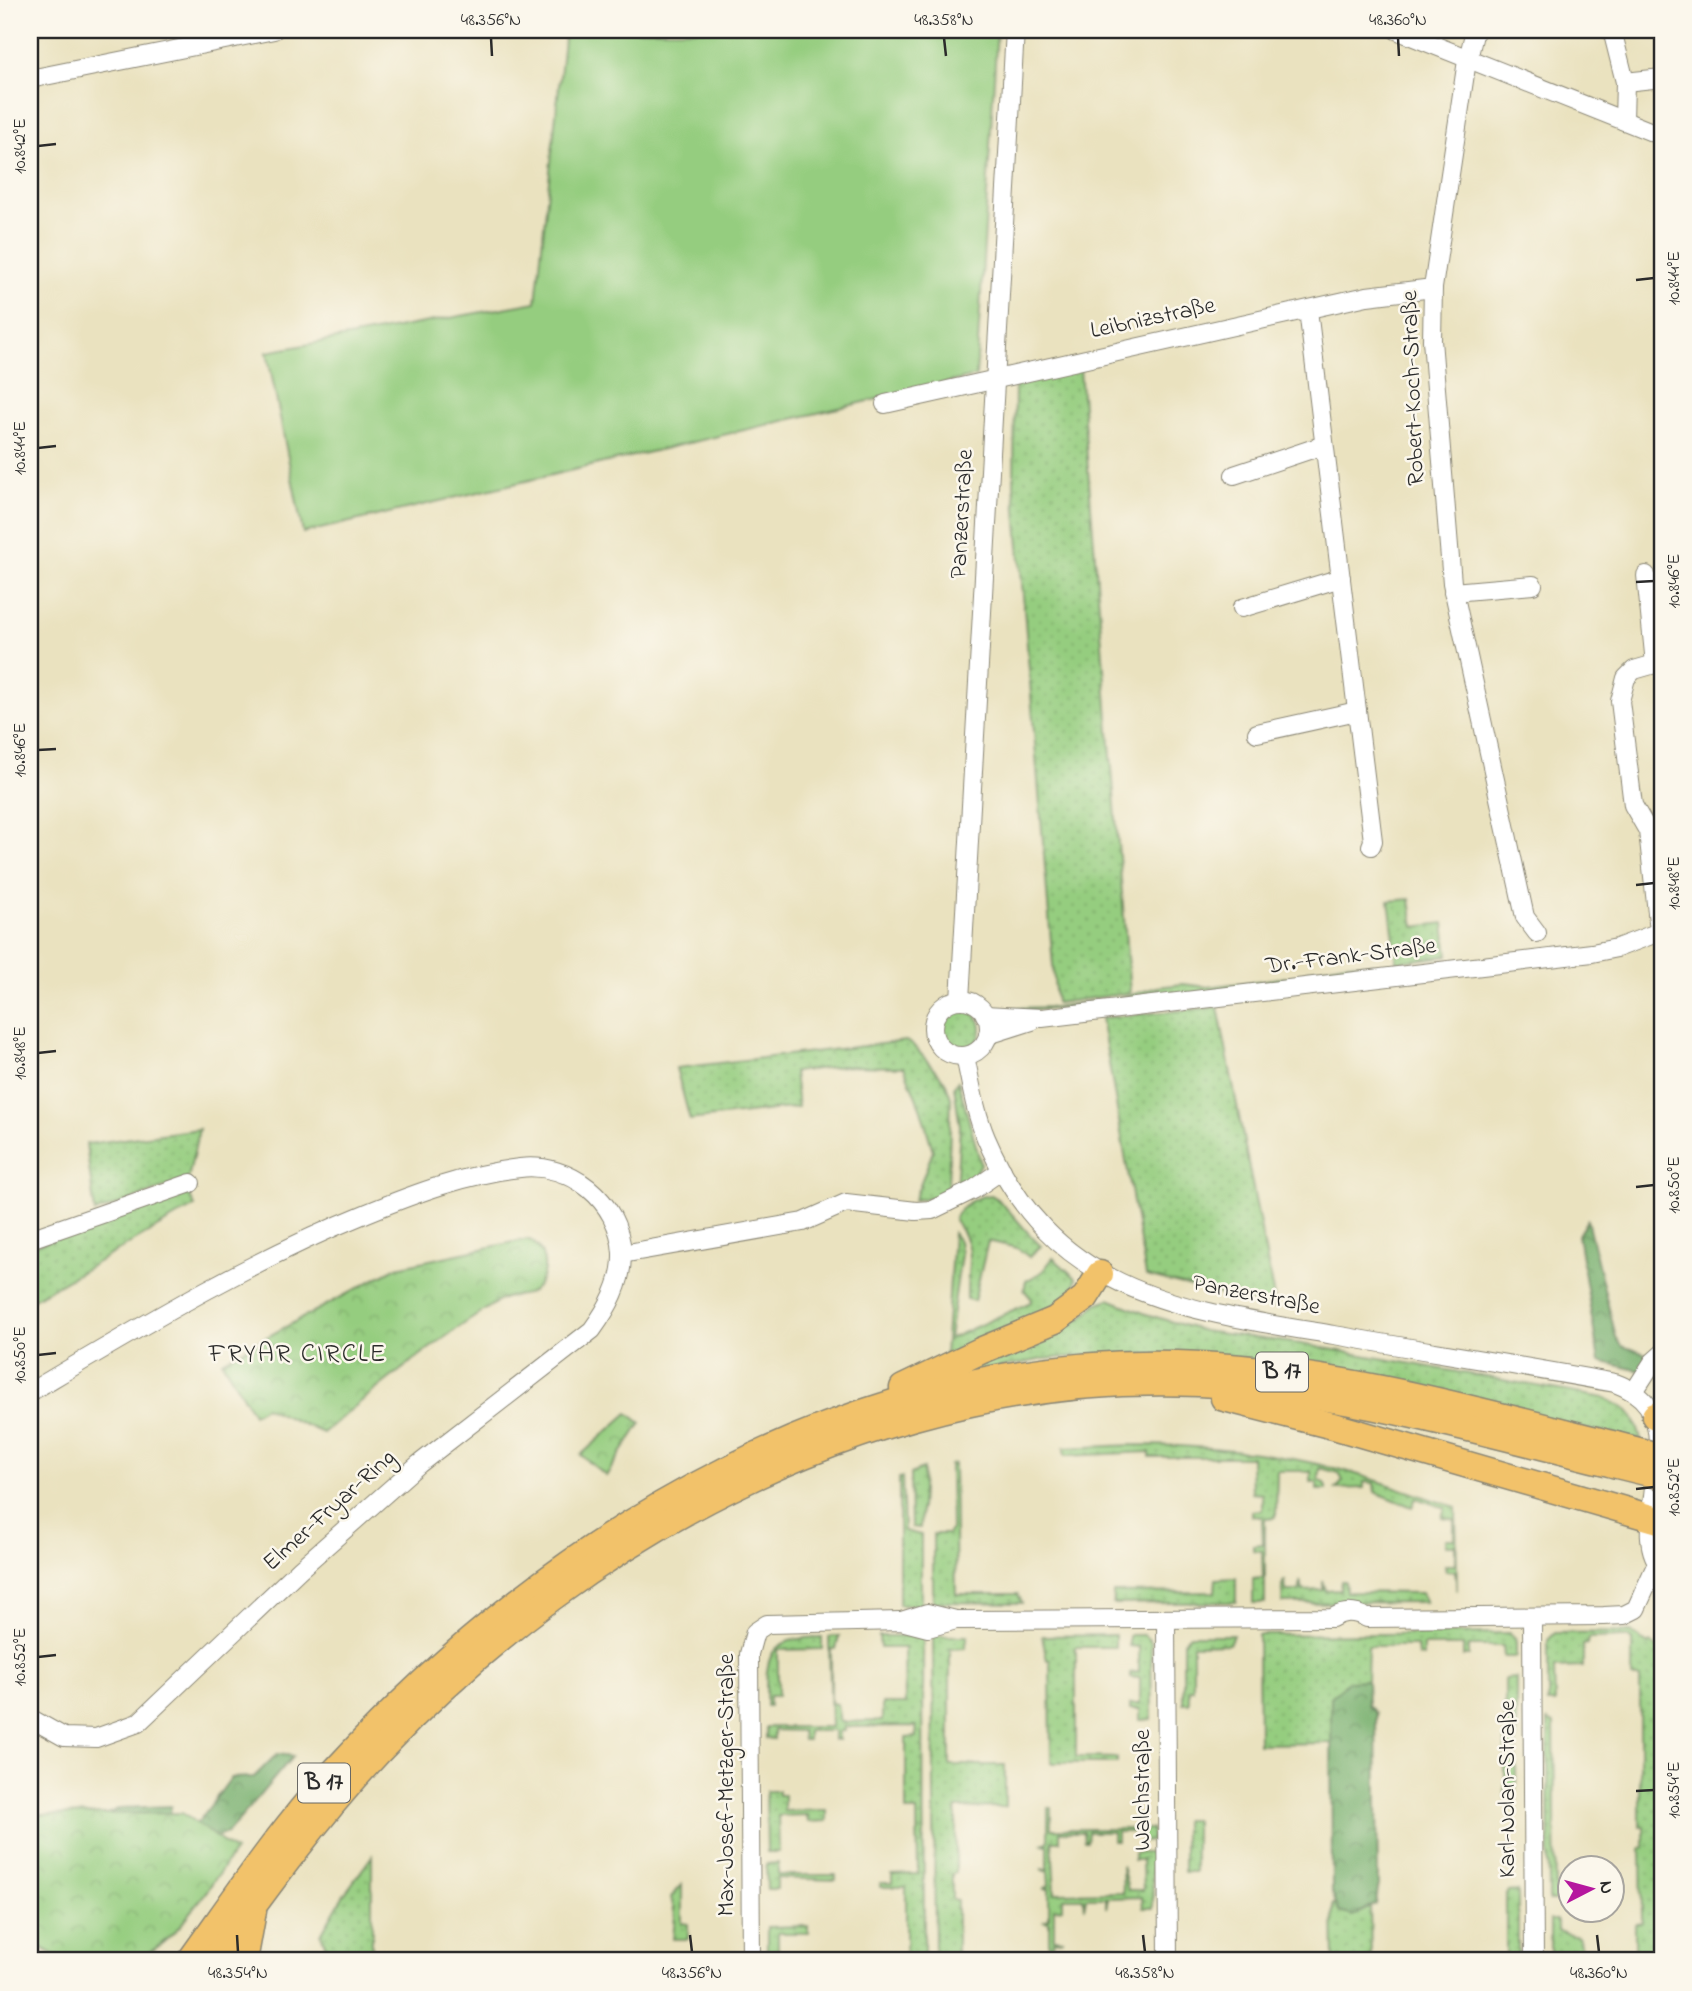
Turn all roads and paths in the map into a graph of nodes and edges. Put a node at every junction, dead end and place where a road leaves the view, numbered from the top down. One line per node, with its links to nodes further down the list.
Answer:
1 (274, 30): 8 (street)
2 (1014, 30): 14 (street, Panzerstraße)
3 (1396, 30): 6 (street)
4 (1475, 30): 6 (street, Robert-Koch-Straße)
5 (1612, 30): 9 (street)
6 (1468, 58): 10 (street); 12 (street, Robert-Koch-Straße)
7 (1662, 78): 9 (street)
8 (30, 79)
9 (1625, 82): 10 (street)
10 (1624, 121): 11 (street)
11 (1662, 136)
12 (1433, 288): 13 (street, Leibnizstraße); 21 (street, Robert-Koch-Straße)
13 (1308, 310): 14 (street, Leibnizstraße); 16 (street)
14 (996, 378): 15 (street, Leibnizstraße); 29 (street, Panzerstraße)
15 (885, 404)
16 (1324, 445): 17 (street); 19 (street)
17 (1234, 475)
18 (1646, 575): 23 (street)
19 (1341, 578): 22 (street); 24 (street)
20 (1533, 585): 21 (street)
21 (1454, 592): 28 (street, Robert-Koch-Straße)
22 (1242, 608)
23 (1659, 665): 27 (street)
24 (1357, 711): 25 (street); 26 (street)
25 (1257, 733)
26 (1371, 846)
27 (1661, 931): 31 (street, Dr.-Frank-Straße)
28 (1537, 933)
29 (960, 1000): 30 (street); 33 (street)
30 (985, 1015): 31 (street, Dr.-Frank-Straße); 32 (street)
31 (1042, 1018): 32 (street, Dr.-Frank-Straße)
32 (988, 1035): 33 (street)
33 (965, 1056): 34 (street, Panzerstraße)
34 (1002, 1170): 37 (street); 38 (street, Panzerstraße)
35 (191, 1183): 36 (street)
36 (30, 1239)
37 (622, 1254): 43 (street, Elmer-Fryar-Ring); 52 (street, Elmer-Fryar-Ring)
38 (1100, 1274): 41 (street, Panzerstraße); 42 (highway)
39 (1662, 1354): 41 (street)
40 (1165, 1383): 42 (highway, B 17); 46 (highway, B 17); 48 (highway)
41 (1635, 1390): 44 (street)
42 (936, 1391): 46 (highway, B 17); 53 (highway, B 17); 54 (highway, B 17)
43 (30, 1392)
44 (1658, 1415): 45 (street)
45 (1660, 1451): 46 (highway, B 17, bridge)
46 (1615, 1455): 47 (highway, B 17, bridge)
47 (1658, 1481): 48 (street)
48 (1654, 1527): 49 (street)
49 (1660, 1565): 50 (street, Max-Josef-Metzger-Straße)
50 (1532, 1617): 51 (street, Max-Josef-Metzger-Straße); 60 (street, Karl-Nolan-Straße)
51 (1166, 1619): 58 (street, Max-Josef-Metzger-Straße); 59 (street, Walchstraße)
52 (30, 1718)
53 (253, 1906): 54 (highway, B 17); 57 (highway)
54 (209, 1950): 55 (highway); 56 (highway, B 17)
55 (173, 1961)
56 (190, 1961)
57 (244, 1961)
58 (751, 1961)
59 (1168, 1961)
60 (1534, 1961)

